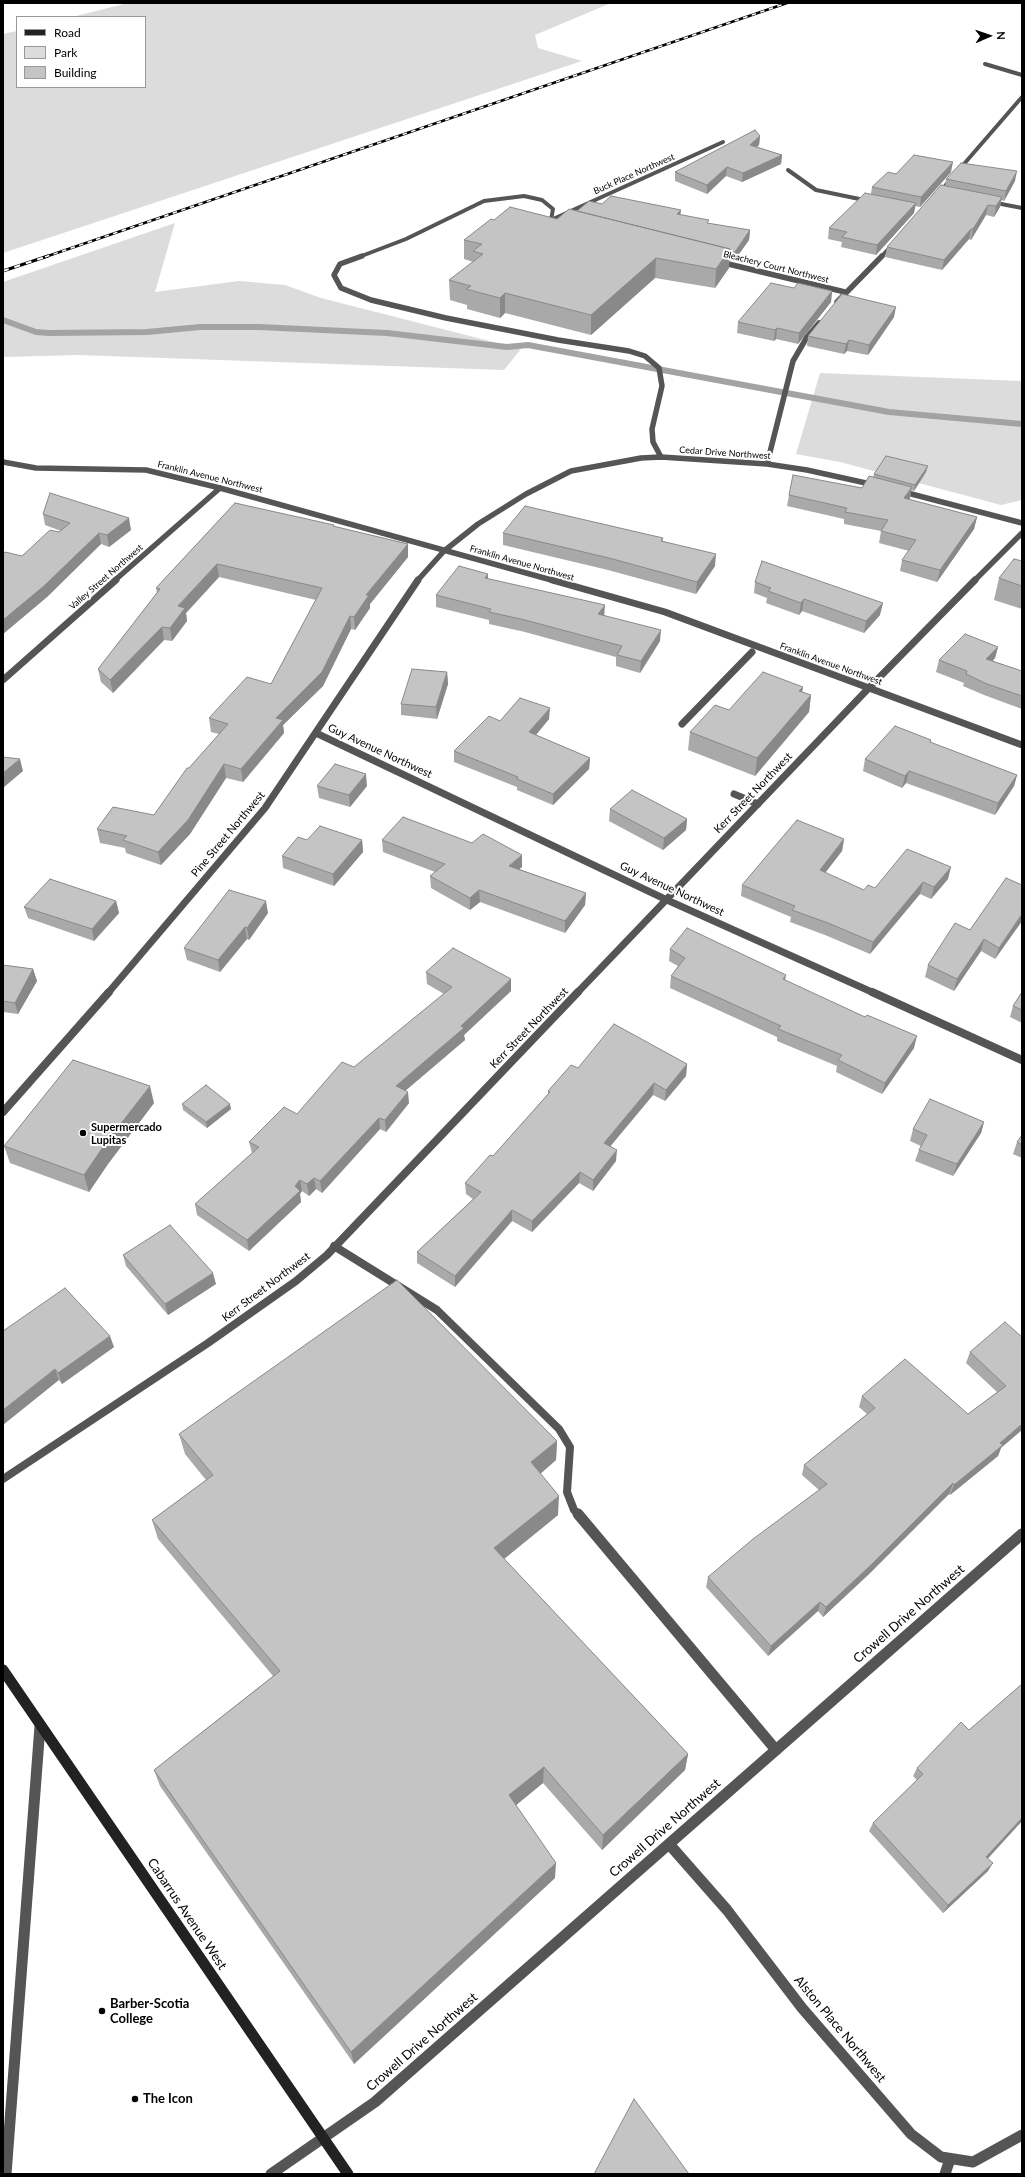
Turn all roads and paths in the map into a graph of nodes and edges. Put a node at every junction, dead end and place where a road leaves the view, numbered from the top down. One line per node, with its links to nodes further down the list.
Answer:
1 (986, 64): 2 (street)
2 (1022, 76)
3 (1022, 97): 6 (street)
4 (723, 142): 13 (street, Buck Place Northwest)
5 (788, 170): 10 (street)
6 (939, 192): 7 (street); 8 (street)
7 (947, 193)
8 (935, 197)
9 (984, 200): 11 (street)
10 (874, 202)
11 (1022, 208)
12 (544, 218): 13 (street)
13 (551, 220): 14 (street); 20 (street)
14 (559, 222)
15 (895, 242): 17 (street)
16 (714, 260): 17 (street, Bleachery Court Northwest)
17 (845, 292): 18 (street)
18 (831, 309)
19 (822, 320): 22 (street)
20 (661, 457): 22 (street, Cedar Drive Northwest); 28 (street, Cedar Drive Northwest)
21 (3, 462): 24 (street, Franklin Avenue Northwest)
22 (767, 464): 23 (street, Cedar Drive Northwest)
23 (883, 487)
24 (220, 488): 28 (street, Franklin Avenue Northwest); 30 (street, Valley Street Northwest)
25 (891, 489): 26 (street)
26 (1022, 523)
27 (1022, 532): 31 (street, Kerr Street Northwest)
28 (444, 551): 31 (street, Franklin Avenue Northwest); 33 (street, Pine Street Northwest)
29 (752, 652): 32 (street)
30 (3, 680)
31 (869, 688): 34 (street, Franklin Avenue Northwest); 36 (street, Kerr Street Northwest)
32 (682, 724)
33 (316, 733): 37 (street, Guy Avenue Northwest); 39 (street, Pine Street Northwest)
34 (1022, 745)
35 (734, 794): 36 (street)
36 (758, 804): 37 (street, Kerr Street Northwest)
37 (667, 900): 38 (street, Guy Avenue Northwest); 40 (street, Kerr Street Northwest)
38 (1022, 1060)
39 (3, 1112)
40 (334, 1246): 41 (street, Kerr Street Northwest); 45 (street)
41 (3, 1479)
42 (1022, 1534): 45 (street, Crowell Drive Northwest)
43 (3, 1670): 44 (main road, Cabarrus Avenue West)
44 (40, 1726): 48 (main road, Cabarrus Avenue West); 50 (street)
45 (776, 1750): 46 (street, Crowell Drive Northwest)
46 (669, 1844): 48 (street, Crowell Drive Northwest); 49 (street, Alston Place Northwest)
47 (1022, 2136): 49 (street, Alston Place Northwest)
48 (324, 2138): 51 (street, Crowell Drive Northwest); 52 (main road, Cabarrus Avenue West)
49 (950, 2159): 53 (street)
50 (6, 2174)
51 (271, 2174)
52 (348, 2174)
53 (945, 2174)

